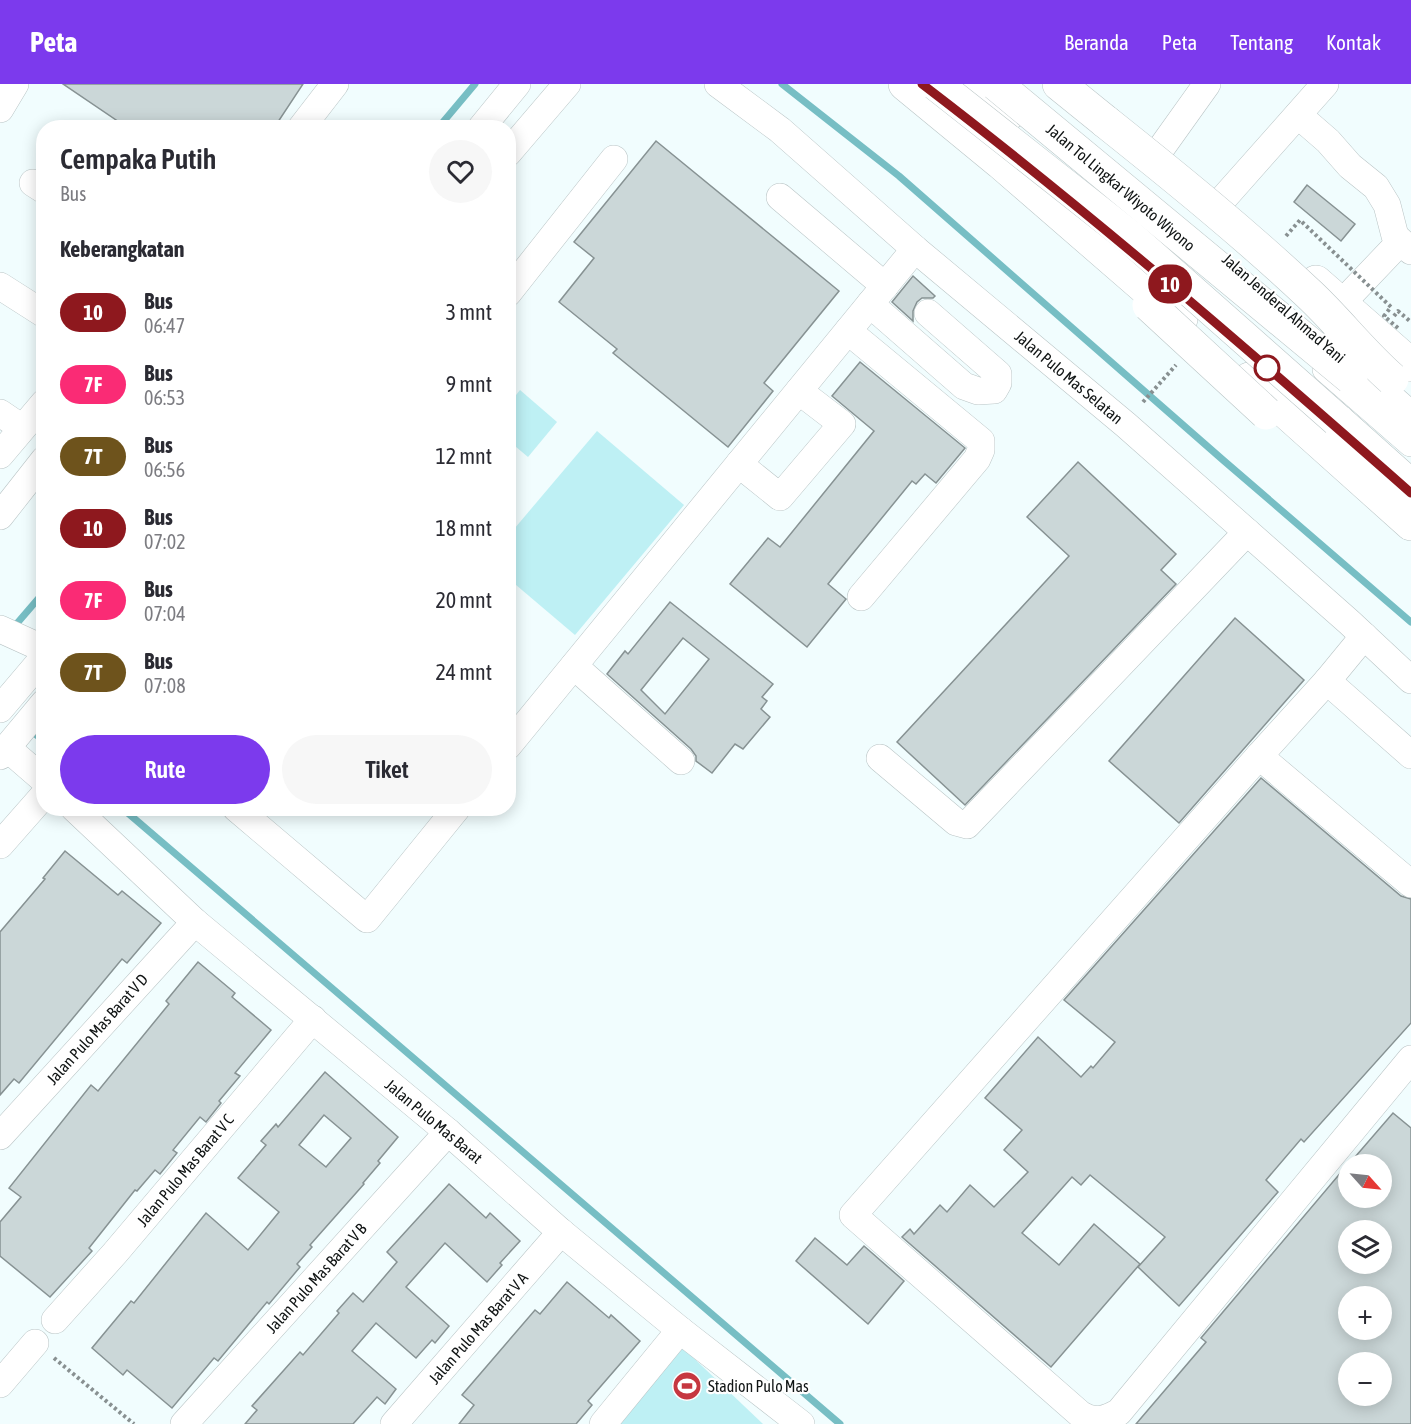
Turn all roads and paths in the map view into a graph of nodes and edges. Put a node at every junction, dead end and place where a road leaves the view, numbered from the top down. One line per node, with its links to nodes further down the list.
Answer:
1 (15, 84): 16 (street)
2 (335, 84): 18 (street)
3 (518, 84): 19 (street)
4 (567, 84): 21 (street)
5 (718, 84): 28 (street, Jalan Pulo Mas Selatan)
6 (887, 84): 55 (main road, bridge)
7 (905, 84): 20 (main road, Jalan Jenderal Ahmad Yani)
8 (922, 84): 20 (street)
9 (936, 84): 50 (main road, Jalan Tol Lingkar Wiyoto Wiyono, bridge)
10 (971, 84): 20 (street)
11 (996, 84): 45 (main road, Jalan Tol Lingkar Wiyoto Wiyono, bridge)
12 (1017, 84): 20 (main road, Jalan Jenderal Ahmad Yani)
13 (1085, 84): 22 (main road)
14 (1207, 84): 22 (street)
15 (1325, 84): 17 (street)
16 (0, 109)
17 (1298, 115): 25 (street); 27 (street)
18 (308, 120)
19 (489, 120)
20 (1029, 127): 39 (main road, bridge); 43 (main road, Jalan Jenderal Ahmad Yani); 46 (street); 51 (street); 53 (main road, Jalan Jenderal Ahmad Yani)
21 (516, 144)
22 (1162, 147): 25 (main road)
23 (614, 159): 30 (street)
24 (780, 197): 32 (street)
25 (1223, 199): 33 (main road)
26 (1300, 220): 36 (path, bridge)
27 (1405, 246): 33 (street)
28 (915, 249): 29 (street, Jalan Pulo Mas Selatan); 32 (street)
29 (951, 279): 35 (street); 54 (street, Jalan Pulo Mas Selatan)
30 (516, 282)
31 (0, 285): 34 (street)
32 (878, 295): 37 (street); 38 (street)
33 (1341, 304): 39 (main road)
34 (36, 309)
35 (928, 313): 38 (street); 38 (street)
36 (1399, 329)
37 (848, 331): 40 (street); 56 (street)
38 (909, 339)
39 (1405, 380)
40 (799, 391): 48 (street); 48 (street)
41 (36, 412): 44 (street)
42 (0, 413): 44 (street)
43 (1411, 418)
44 (22, 428): 47 (street)
45 (1411, 430)
46 (1411, 443)
47 (0, 455)
48 (739, 464): 59 (street)
49 (36, 470): 52 (street)
50 (1411, 486)
51 (1411, 493)
52 (0, 516)
53 (1411, 524)
54 (1247, 532): 57 (street, Jalan Pulo Mas Selatan); 67 (street)
55 (1411, 543)
56 (861, 597)
57 (1364, 636): 60 (street, Jalan Pulo Mas Selatan); 61 (street)
58 (36, 666): 62 (street)
59 (574, 666): 64 (street); 68 (street)
60 (1411, 680)
61 (1327, 681): 65 (street); 66 (street)
62 (0, 709)
63 (36, 726): 69 (street)
64 (516, 736)
65 (1411, 755)
66 (1259, 756): 74 (street); 77 (street)
67 (880, 758)
68 (681, 761)
69 (23, 764): 73 (street)
70 (82, 816): 75 (street, Jalan Pulo Mas Barat)
71 (245, 816): 72 (street)
72 (451, 816)
73 (0, 844)
74 (1411, 884)
75 (195, 922): 76 (street, Jalan Pulo Mas Barat); 79 (street, Jalan Pulo Mas Barat V D)
76 (313, 1019): 78 (street, Jalan Pulo Mas Barat); 81 (street, Jalan Pulo Mas Barat V C)
77 (1411, 1059)
78 (448, 1132): 80 (street, Jalan Pulo Mas Barat); 86 (street, Jalan Pulo Mas Barat V B)
79 (0, 1136)
80 (561, 1232): 82 (street, Jalan Pulo Mas Barat); 87 (street, Jalan Pulo Mas Barat V A)
81 (55, 1320)
82 (680, 1330): 88 (street); 89 (street, Jalan Pulo Mas Barat)
83 (35, 1343): 84 (street); 85 (path)
84 (0, 1384)
85 (134, 1424)
86 (184, 1424)
87 (394, 1424)
88 (603, 1424)
89 (801, 1424)

